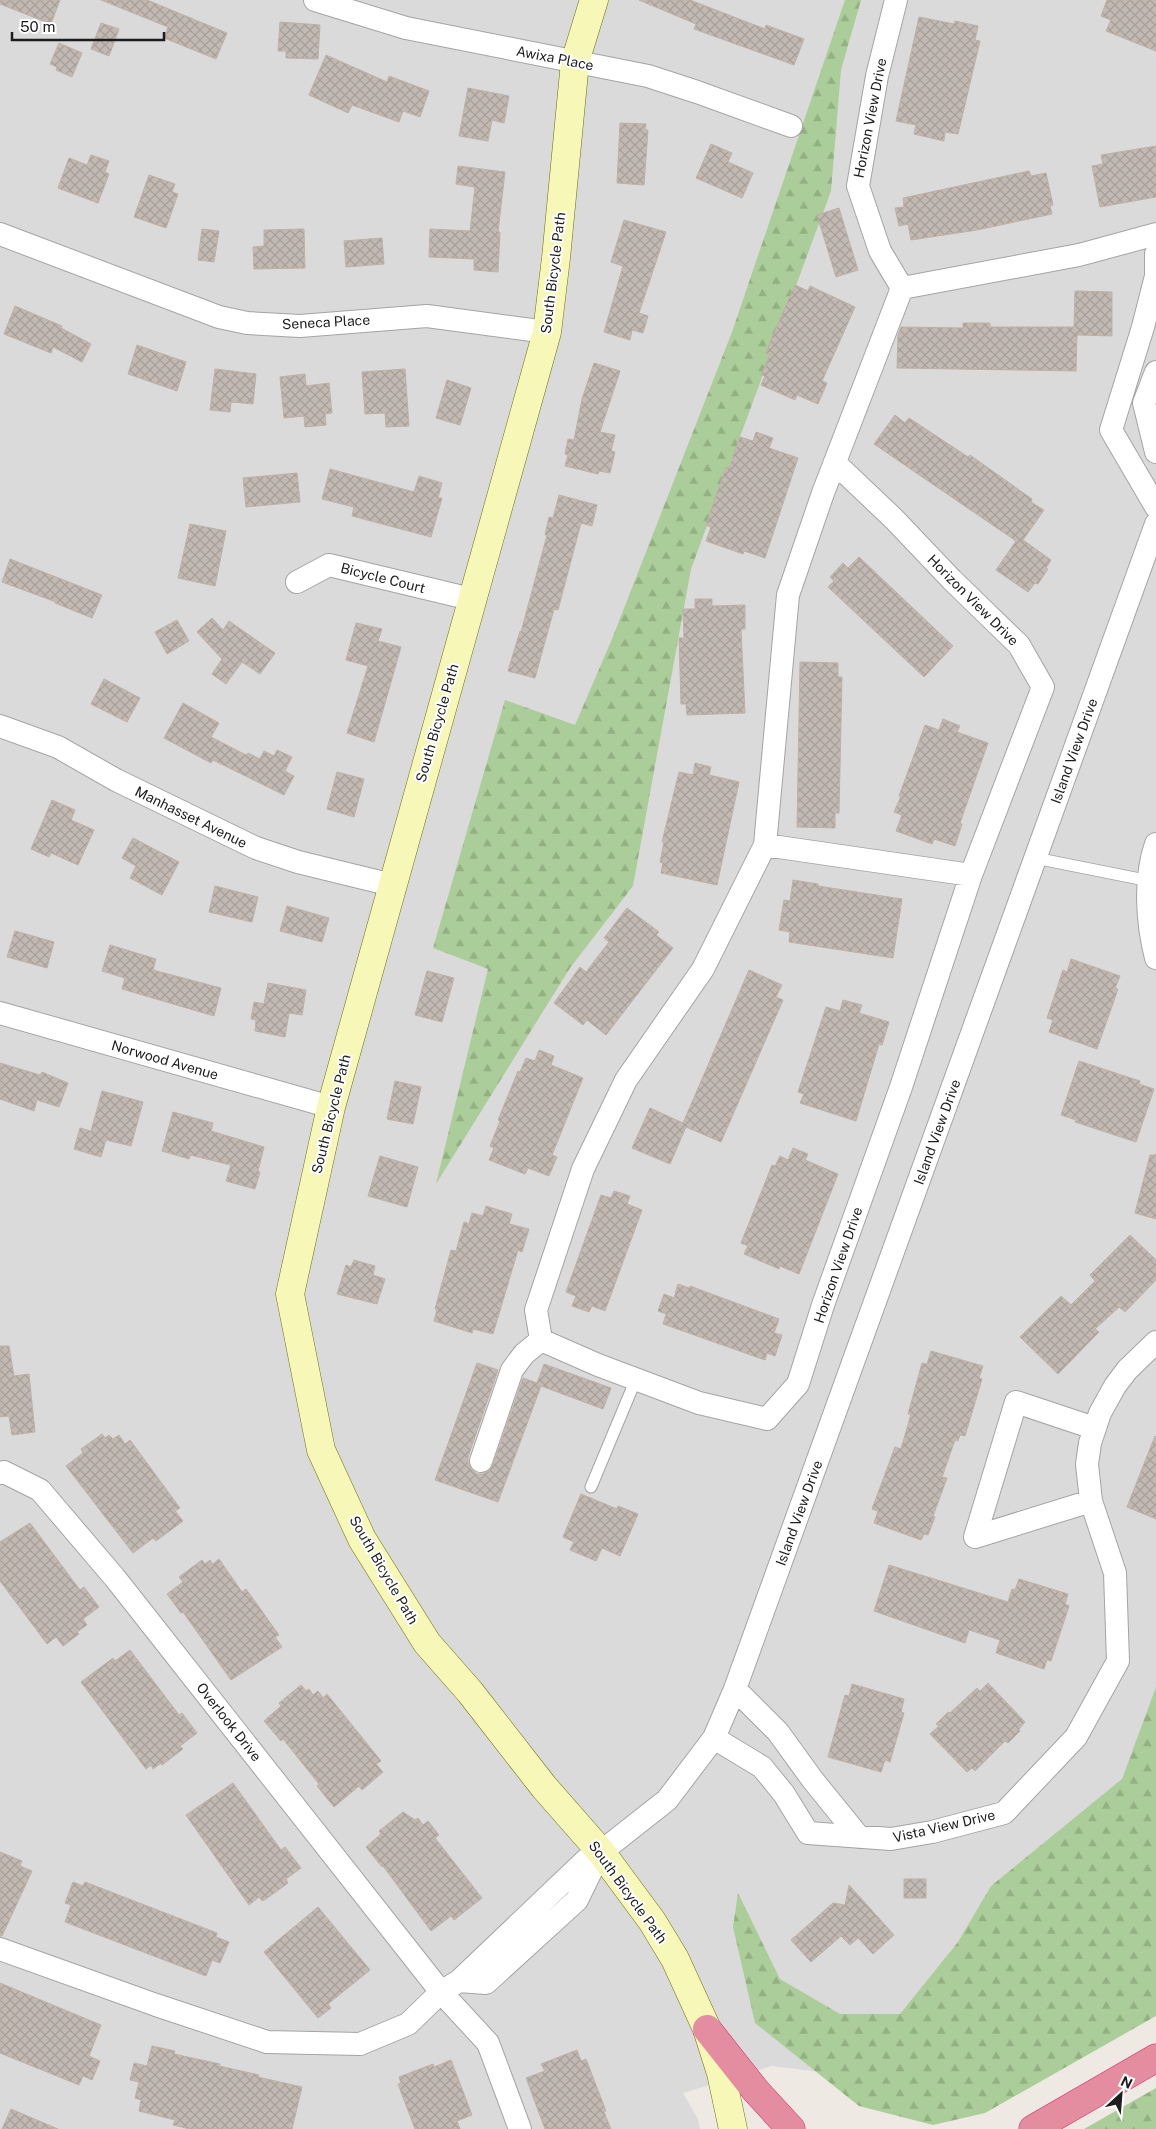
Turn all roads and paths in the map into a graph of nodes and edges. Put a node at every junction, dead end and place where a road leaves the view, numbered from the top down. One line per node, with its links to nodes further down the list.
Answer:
1 (315, 0): 4 (street, Awixa Place)
2 (594, 0): 4 (street, South Bicycle Path)
3 (896, 0): 9 (street, Horizon View Drive)
4 (575, 62): 5 (street, Awixa Place); 10 (street, South Bicycle Path)
5 (792, 126)
6 (0, 234): 10 (street, Seneca Place)
7 (1156, 234): 9 (street)
8 (1156, 254): 14 (street)
9 (902, 288): 13 (street)
10 (547, 332): 17 (street, South Bicycle Path)
11 (1156, 372): 12 (street)
12 (1156, 452)
13 (834, 463): 20 (street); 22 (street, Horizon View Drive)
14 (1156, 508)
15 (1156, 524): 21 (street, Island View Drive)
16 (297, 582): 17 (street, Bicycle Court)
17 (471, 599): 24 (street, South Bicycle Path)
18 (0, 726): 24 (street, Manhasset Avenue)
19 (1156, 844): 23 (street)
20 (765, 845): 22 (street); 28 (street)
21 (1035, 858): 23 (lane); 36 (street, Island View Drive)
22 (971, 875): 30 (street, Horizon View Drive)
23 (1150, 881): 25 (street)
24 (392, 885): 27 (street, South Bicycle Path)
25 (1156, 955)
26 (0, 1013): 27 (street, Norwood Avenue)
27 (331, 1107): 39 (street, South Bicycle Path)
28 (541, 1340): 30 (street, Horizon View Drive); 32 (street)
29 (1156, 1342): 31 (street, Vista View Drive)
30 (636, 1379): 34 (lane)
31 (1094, 1428): 35 (street, Vista View Drive); 35 (street)
32 (481, 1461)
33 (0, 1473): 41 (street, Overlook Drive)
34 (591, 1487)
35 (1091, 1501): 38 (street, Vista View Drive)
36 (735, 1689): 37 (street, Island View Drive); 38 (street)
37 (714, 1738): 38 (street, Vista View Drive); 39 (street)
38 (858, 1837)
39 (584, 1858): 41 (street); 41 (street); 42 (street, South Bicycle Path)
40 (0, 1949): 41 (street)
41 (450, 1986): 44 (street, Overlook Drive)
42 (707, 2029): 45 (street, South Bicycle Path); 46 (highway)
43 (1156, 2058): 47 (highway)
44 (520, 2129)
45 (733, 2129)
46 (791, 2129)
47 (1033, 2129)

